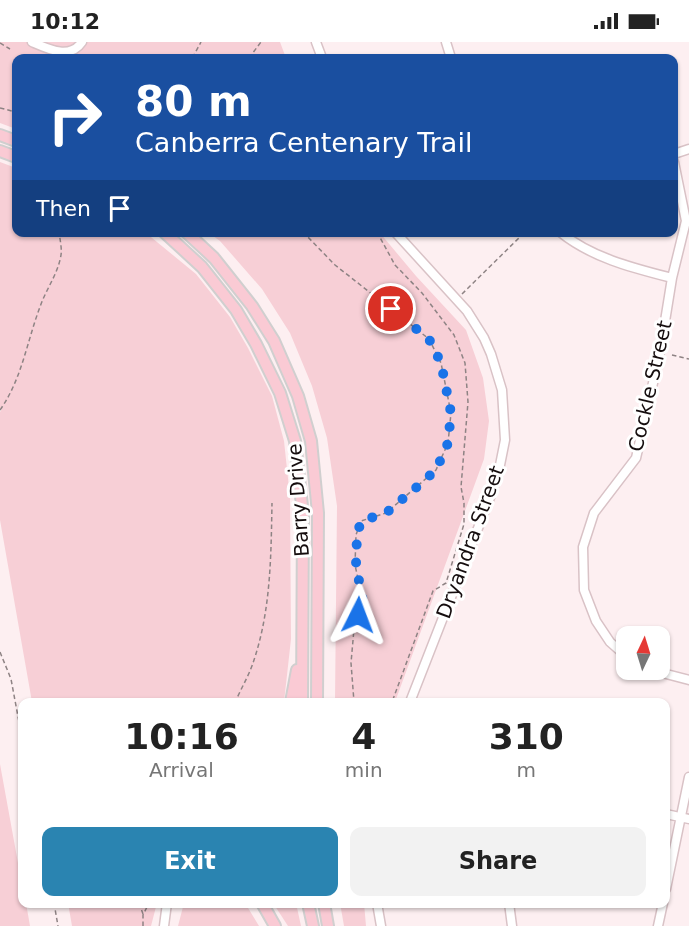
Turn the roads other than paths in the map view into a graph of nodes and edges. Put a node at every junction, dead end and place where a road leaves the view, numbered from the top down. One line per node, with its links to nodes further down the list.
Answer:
1 (32, 42): 2 (street)
2 (82, 42)
3 (678, 182): 8 (street, Cockle Street)
4 (169, 237): 9 (main road, Barry Drive)
5 (191, 237): 15 (main road, Barry Drive)
6 (400, 237): 16 (street, Dryandra Street)
7 (566, 237): 8 (street)
8 (672, 278): 10 (street, Cockle Street)
9 (303, 642): 13 (main road); 14 (main road, Barry Drive)
10 (616, 647)
11 (670, 675): 12 (street)
12 (689, 680)
13 (292, 698)
14 (302, 698)
15 (317, 698)
16 (412, 698)
17 (689, 777): 19 (street)
18 (670, 815): 19 (street)
19 (685, 818): 20 (street)
20 (670, 874)
21 (166, 908): 28 (street)
22 (265, 908): 29 (main road)
23 (309, 908): 30 (main road)
24 (325, 908): 31 (main road)
25 (378, 908): 32 (street)
26 (510, 908): 33 (street)
27 (662, 908): 34 (street)
28 (164, 926)
29 (275, 926)
30 (313, 926)
31 (328, 926)
32 (381, 926)
33 (512, 926)
34 (658, 926)

